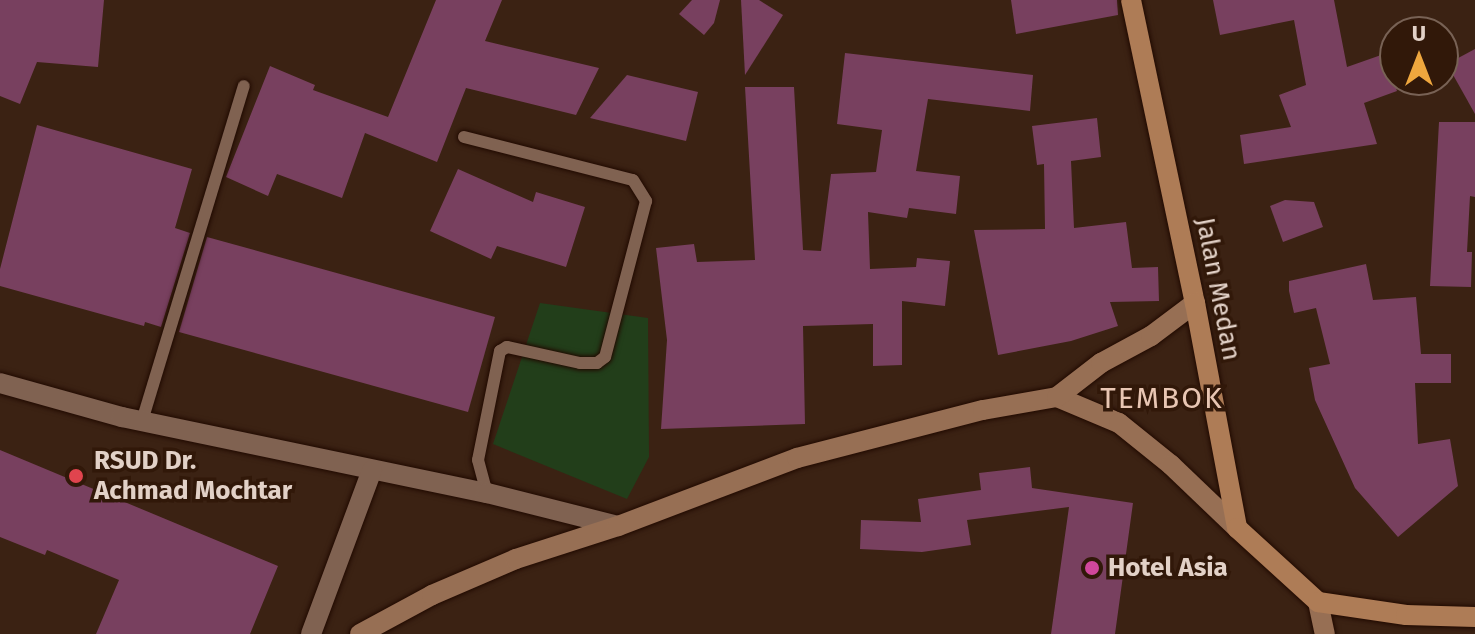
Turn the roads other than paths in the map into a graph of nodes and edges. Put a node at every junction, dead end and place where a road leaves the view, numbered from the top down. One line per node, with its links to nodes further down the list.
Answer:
1 (1131, 0): 4 (main road, Jalan Medan)
2 (244, 86): 7 (lane)
3 (464, 137): 9 (lane)
4 (1195, 303): 6 (main road); 11 (main road, Jalan Medan)
5 (0, 383): 7 (street)
6 (1057, 397): 10 (main road); 11 (main road)
7 (142, 421): 8 (street)
8 (372, 470): 9 (street); 14 (street)
9 (487, 493): 10 (street)
10 (618, 526): 15 (main road)
11 (1237, 528): 12 (main road)
12 (1318, 602): 13 (main road); 16 (main road)
13 (1475, 617)
14 (311, 634)
15 (360, 634)
16 (1325, 634)

